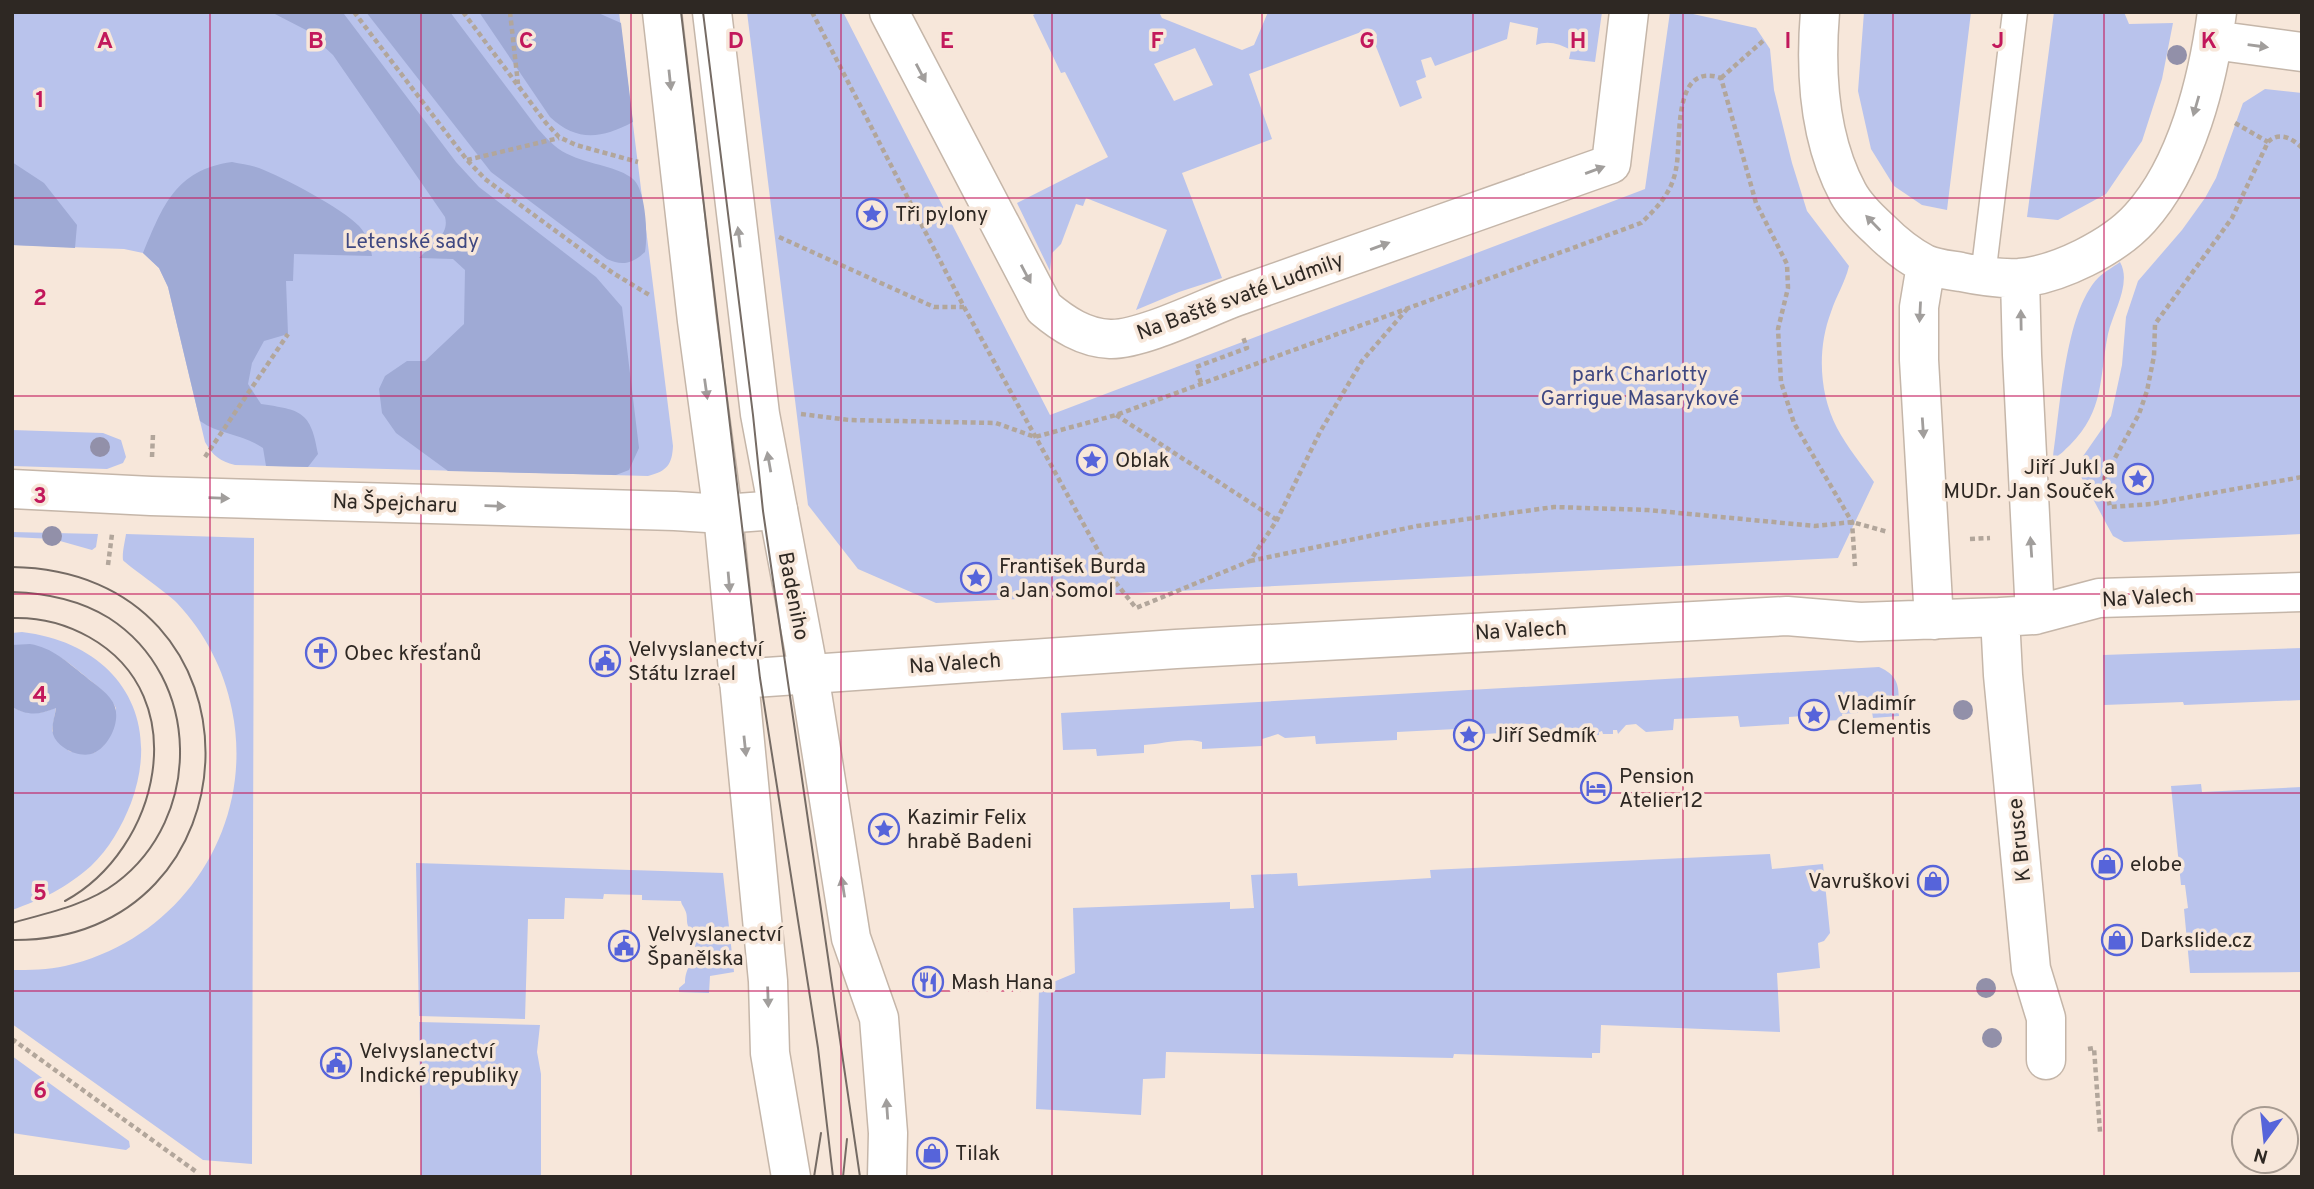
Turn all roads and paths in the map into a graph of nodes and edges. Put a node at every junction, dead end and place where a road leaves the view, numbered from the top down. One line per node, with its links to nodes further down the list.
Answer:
1 (354, 12): 19 (path)
2 (463, 12): 14 (path)
3 (510, 12): 14 (path)
4 (662, 12): 25 (street, one-way to 25)
5 (712, 12): 34 (street, Badeniho, one-way to 5)
6 (889, 12): 7 (street, Na Baště svaté Ludmily, one-way to 7)
7 (1629, 12)
8 (1820, 12): 22 (street, one-way to 8)
9 (2015, 12): 23 (lane)
10 (2215, 26): 12 (street, one-way to 12); 23 (street, one-way to 23)
11 (1764, 40): 13 (path)
12 (2302, 52)
13 (1721, 78): 28 (path); 37 (path)
14 (518, 85): 16 (path)
15 (2234, 122): 17 (path)
16 (559, 137): 19 (path); 20 (path)
17 (2268, 142): 18 (path); 32 (path)
18 (2302, 148)
19 (467, 160): 25 (path)
20 (639, 162)
21 (769, 232): 24 (path)
22 (1926, 265): 23 (street); 47 (street, one-way to 47)
23 (2001, 277): 46 (street, K Brusce, one-way to 23)
24 (964, 307)
25 (697, 321): 35 (street, one-way to 35)
26 (288, 334): 31 (path)
27 (1247, 348): 28 (path)
28 (1201, 383): 30 (path)
29 (800, 414): 30 (path)
30 (1116, 415): 36 (path)
31 (205, 458)
32 (2302, 477)
33 (12, 489): 35 (street, Na Špejcharu, one-way to 35)
34 (778, 510): 35 (street, Na Špejcharu); 48 (street, Badeniho)
35 (723, 514): 49 (street, one-way to 49)
36 (1277, 520)
37 (1853, 522): 39 (path); 42 (path); 44 (path)
38 (113, 525): 43 (path)
39 (1892, 533)
40 (1998, 537): 41 (path)
41 (1961, 539)
42 (1250, 561)
43 (108, 565)
44 (1855, 566)
45 (2302, 592): 46 (street, Na Valech)
46 (2018, 616): 47 (street, Na Valech); 51 (street, K Brusce)
47 (1934, 620): 48 (street, Na Valech)
48 (809, 674): 49 (street, Na Valech); 54 (street, Badeniho, one-way to 48)
49 (738, 678): 53 (street, one-way to 53)
50 (12, 1039): 52 (path)
51 (2046, 1060)
52 (198, 1173)
53 (791, 1177)
54 (887, 1177)

